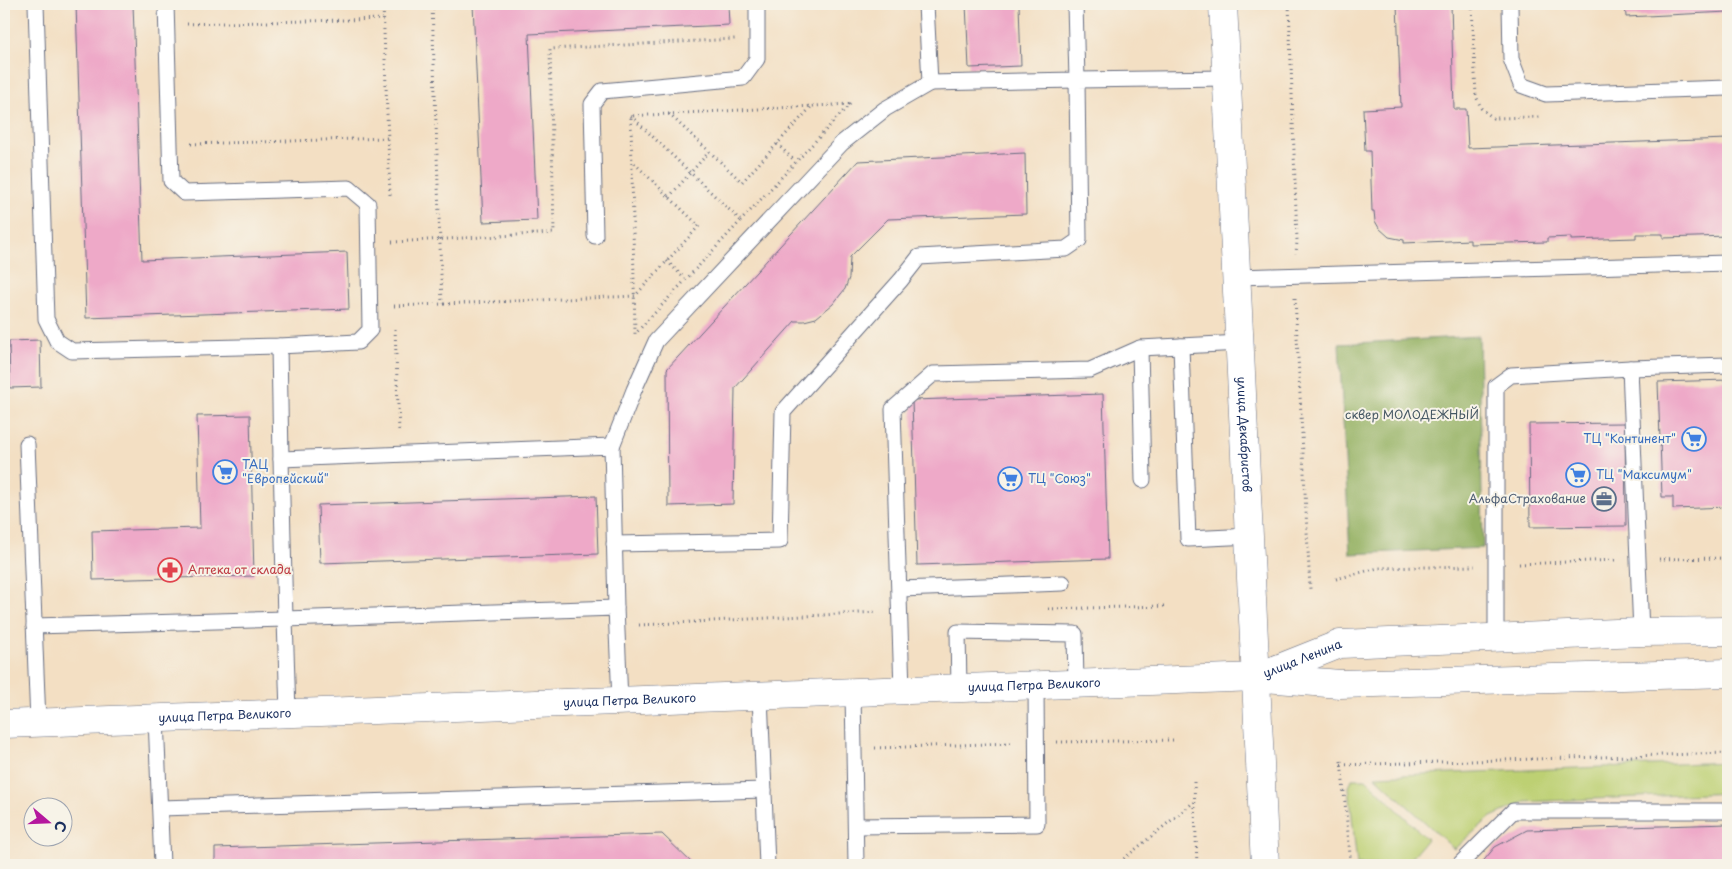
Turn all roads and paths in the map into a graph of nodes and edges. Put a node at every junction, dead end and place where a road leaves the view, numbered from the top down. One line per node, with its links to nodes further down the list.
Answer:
1 (36, 4): 43 (lane)
2 (166, 4): 11 (lane)
3 (384, 4): 10 (path)
4 (432, 4): 38 (path)
5 (757, 4): 29 (lane)
6 (926, 4): 14 (lane)
7 (1075, 4): 13 (lane)
8 (1223, 4): 12 (main road, улица Декабристов)
9 (1510, 4): 15 (lane)
10 (384, 20): 11 (path); 19 (path)
11 (167, 25): 21 (lane)
12 (1227, 78): 13 (lane); 34 (main road, улица Декабристов)
13 (1077, 80): 14 (lane); 54 (lane)
14 (930, 83): 50 (lane)
15 (1728, 88)
16 (812, 106): 17 (path); 20 (path); 24 (path)
17 (668, 114): 18 (path); 22 (path)
18 (631, 116): 23 (path); 25 (path)
19 (388, 138): 21 (path); 27 (path)
20 (777, 144): 22 (path); 24 (path)
21 (170, 145): 43 (lane)
22 (709, 152): 25 (path)
23 (632, 161): 26 (path); 36 (path)
24 (796, 162): 28 (path)
25 (690, 173): 26 (path); 28 (path)
26 (669, 197): 32 (path)
27 (390, 204)
28 (740, 221): 35 (path)
29 (595, 236)
30 (392, 242): 31 (path)
31 (392, 251)
32 (667, 261): 35 (path); 36 (path)
33 (1728, 264): 34 (lane)
34 (1237, 277): 42 (main road, улица Декабристов)
35 (685, 280): 40 (path)
36 (635, 296): 38 (path); 40 (path)
37 (394, 297): 38 (path)
38 (442, 304)
39 (395, 326): 48 (path)
40 (635, 334): 41 (path)
41 (631, 342)
42 (1241, 343): 44 (lane); 53 (main road, улица Декабристов)
43 (279, 346): 51 (lane)
44 (1181, 346): 45 (lane); 53 (lane)
45 (1140, 348): 52 (lane); 60 (lane)
46 (1728, 365): 47 (lane)
47 (1630, 368): 56 (lane); 57 (lane)
48 (408, 430)
49 (27, 444): 63 (lane)
50 (612, 446): 51 (lane); 54 (lane)
51 (282, 459): 62 (lane)
52 (1143, 480)
53 (1250, 536): 68 (main road, улица Декабристов)
54 (614, 544): 61 (lane)
55 (1728, 558): 56 (path)
56 (1638, 559): 57 (path); 65 (lane)
57 (1496, 565): 58 (path); 66 (lane)
58 (1336, 579)
59 (1063, 583): 60 (lane)
60 (900, 589): 72 (lane)
61 (616, 608): 62 (lane); 75 (lane)
62 (285, 619): 63 (lane); 76 (lane)
63 (34, 626): 78 (lane)
64 (1728, 631): 65 (main road, улица Ленина)
65 (1641, 632): 66 (main road, улица Ленина)
66 (1496, 638): 68 (main road, улица Ленина)
67 (1728, 673): 68 (main road, улица Ленина)
68 (1257, 677): 69 (main road, улица Петра Великого); 95 (main road, улица Декабристов)
69 (1076, 684): 70 (main road, улица Петра Великого); 71 (lane)
70 (1036, 685): 71 (main road, улица Петра Великого); 81 (lane)
71 (960, 688): 72 (main road, улица Петра Великого)
72 (902, 690): 73 (main road, улица Петра Великого)
73 (853, 692): 74 (main road, улица Петра Великого); 82 (lane)
74 (760, 696): 75 (main road, улица Петра Великого); 85 (lane)
75 (620, 701): 76 (main road, улица Петра Великого)
76 (288, 713): 77 (main road, улица Петра Великого)
77 (156, 718): 78 (main road, улица Петра Великого); 87 (lane)
78 (38, 722): 79 (main road, улица Петра Великого)
79 (4, 724)
80 (1174, 740): 81 (path)
81 (1036, 743): 82 (path); 89 (lane)
82 (854, 748): 89 (lane)
83 (1728, 753): 96 (path)
84 (1194, 782): 86 (path)
85 (764, 790): 87 (lane); 91 (lane)
86 (1194, 802): 93 (path); 94 (path)
87 (160, 808): 90 (lane)
88 (1728, 811): 97 (lane)
89 (856, 826): 92 (lane)
90 (162, 865)
91 (767, 865)
92 (856, 865)
93 (1116, 865)
94 (1197, 865)
95 (1265, 865)
96 (1351, 865)
97 (1459, 865)

